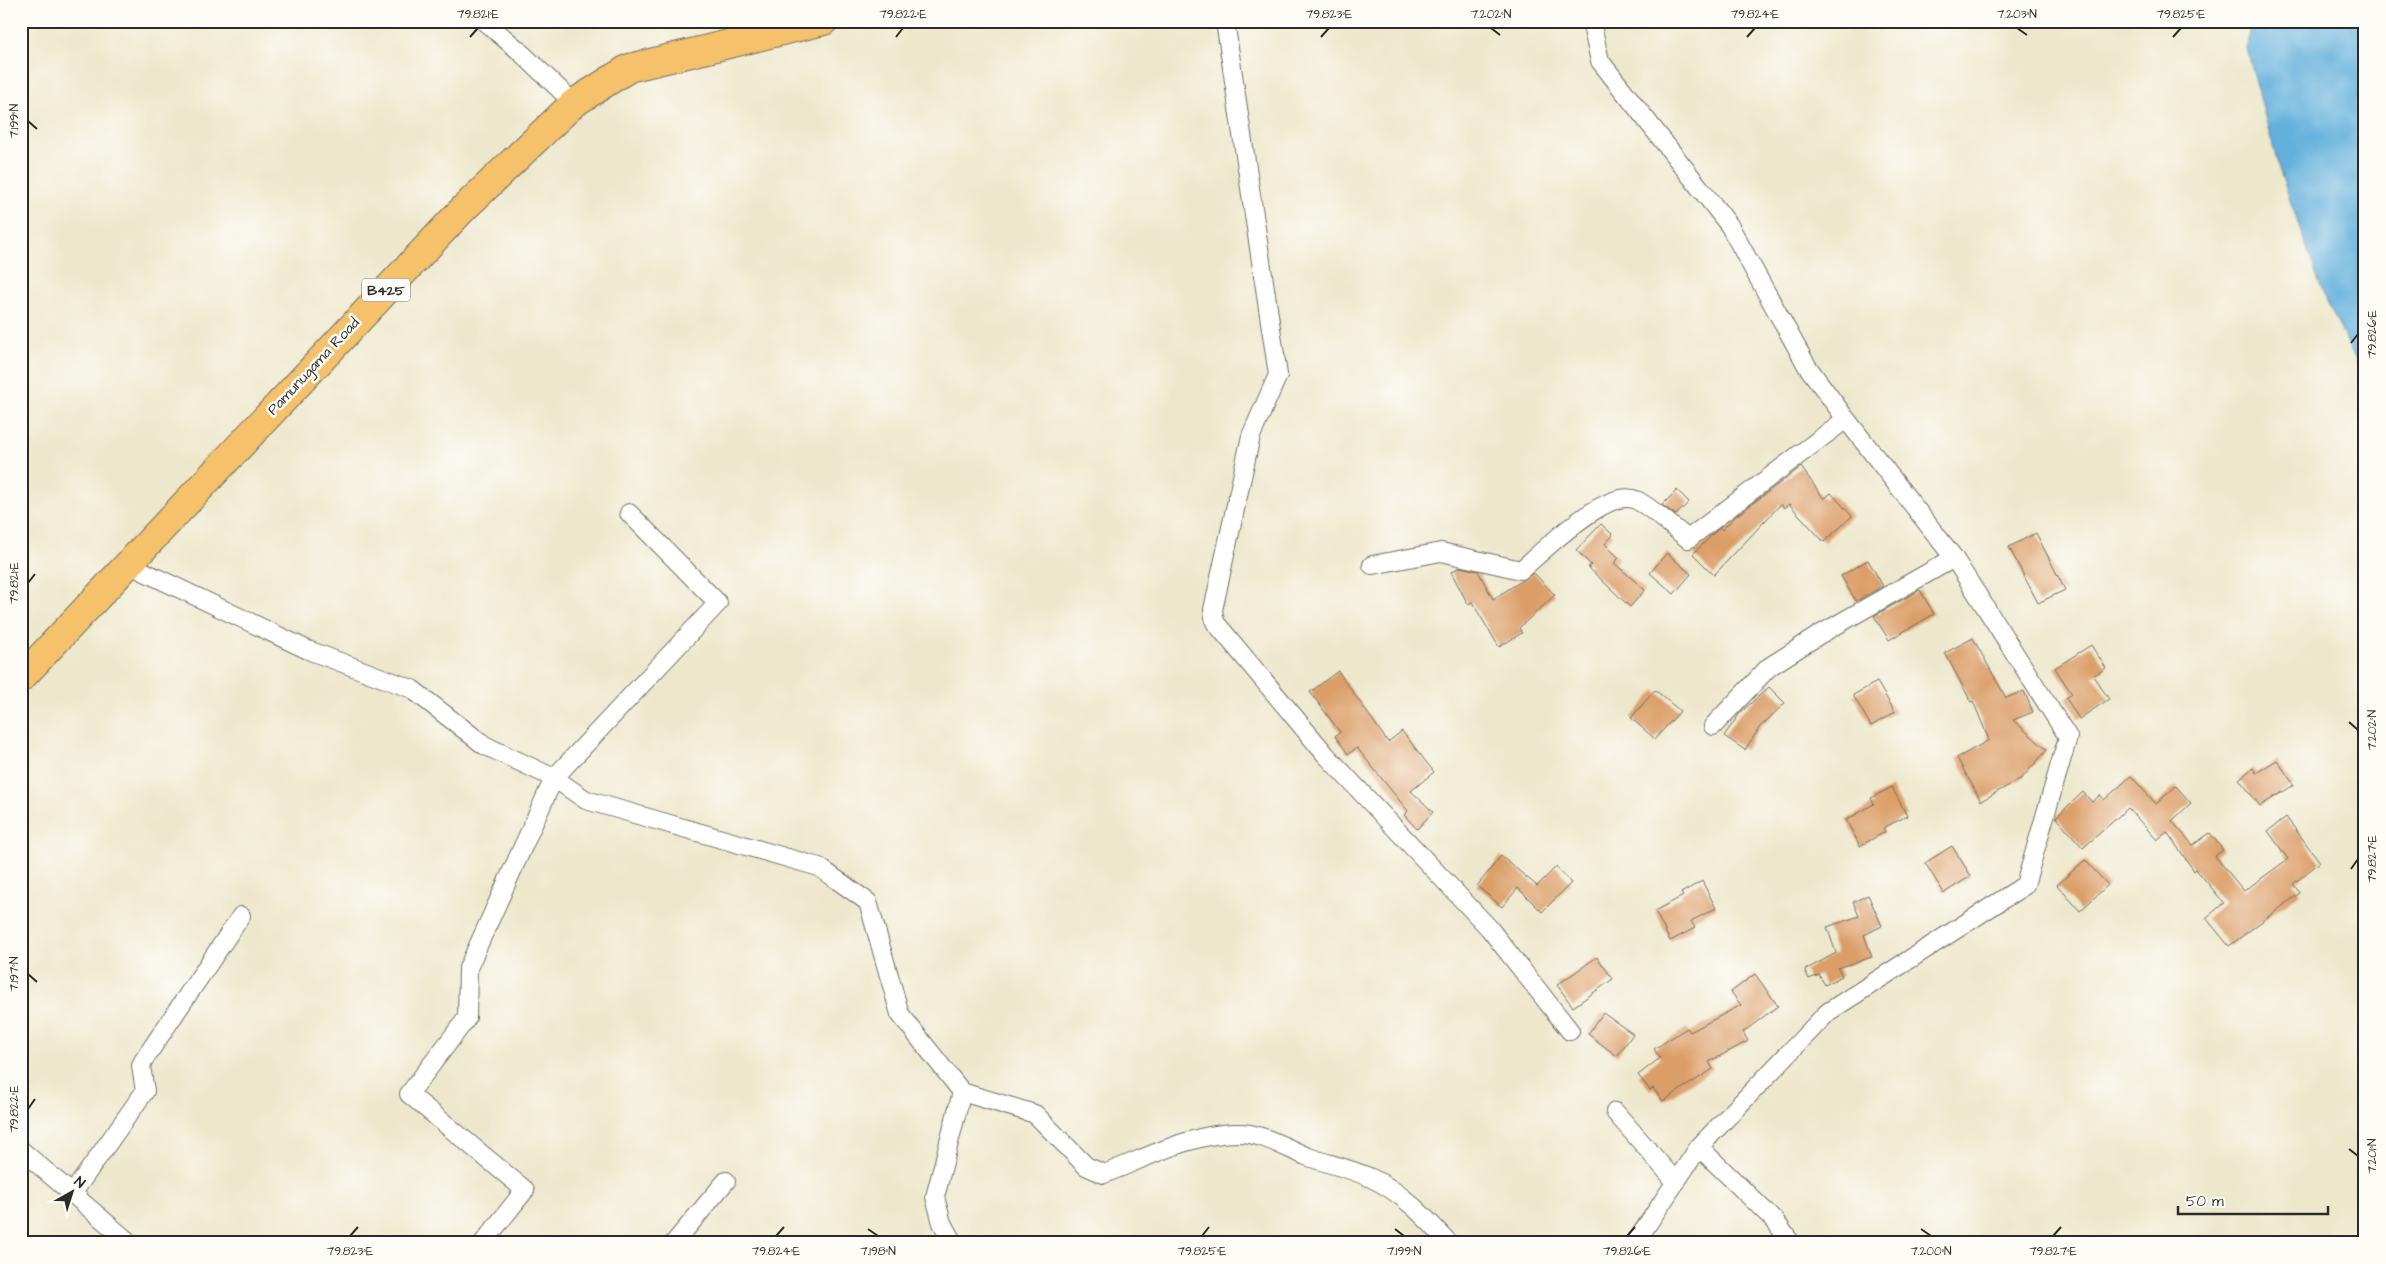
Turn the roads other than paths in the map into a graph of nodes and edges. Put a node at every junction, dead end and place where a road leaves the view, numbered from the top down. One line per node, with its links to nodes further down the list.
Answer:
1 (484, 21): 5 (street)
2 (824, 21): 5 (main road, Pamunugama Road / B425)
3 (1225, 21): 15 (street)
4 (1591, 21): 6 (street)
5 (574, 103): 9 (main road, Pamunugama Road / B425)
6 (1846, 419): 8 (street); 10 (street)
7 (629, 513): 13 (street)
8 (1954, 558): 12 (street); 18 (street)
9 (128, 564): 11 (main road, Pamunugama Road / B425); 13 (street)
10 (1372, 565)
11 (21, 678)
12 (1713, 726)
13 (554, 778): 16 (street); 24 (street)
14 (241, 916): 22 (street)
15 (1570, 1031)
16 (962, 1092): 26 (street); 27 (street)
17 (1615, 1112): 21 (street)
18 (1699, 1147): 21 (street); 29 (street)
19 (21, 1150): 22 (street)
20 (726, 1181): 25 (street)
21 (1676, 1182): 28 (street)
22 (72, 1194): 23 (street)
23 (130, 1243)
24 (482, 1243)
25 (674, 1243)
26 (953, 1243)
27 (1449, 1243)
28 (1634, 1243)
29 (1791, 1243)

